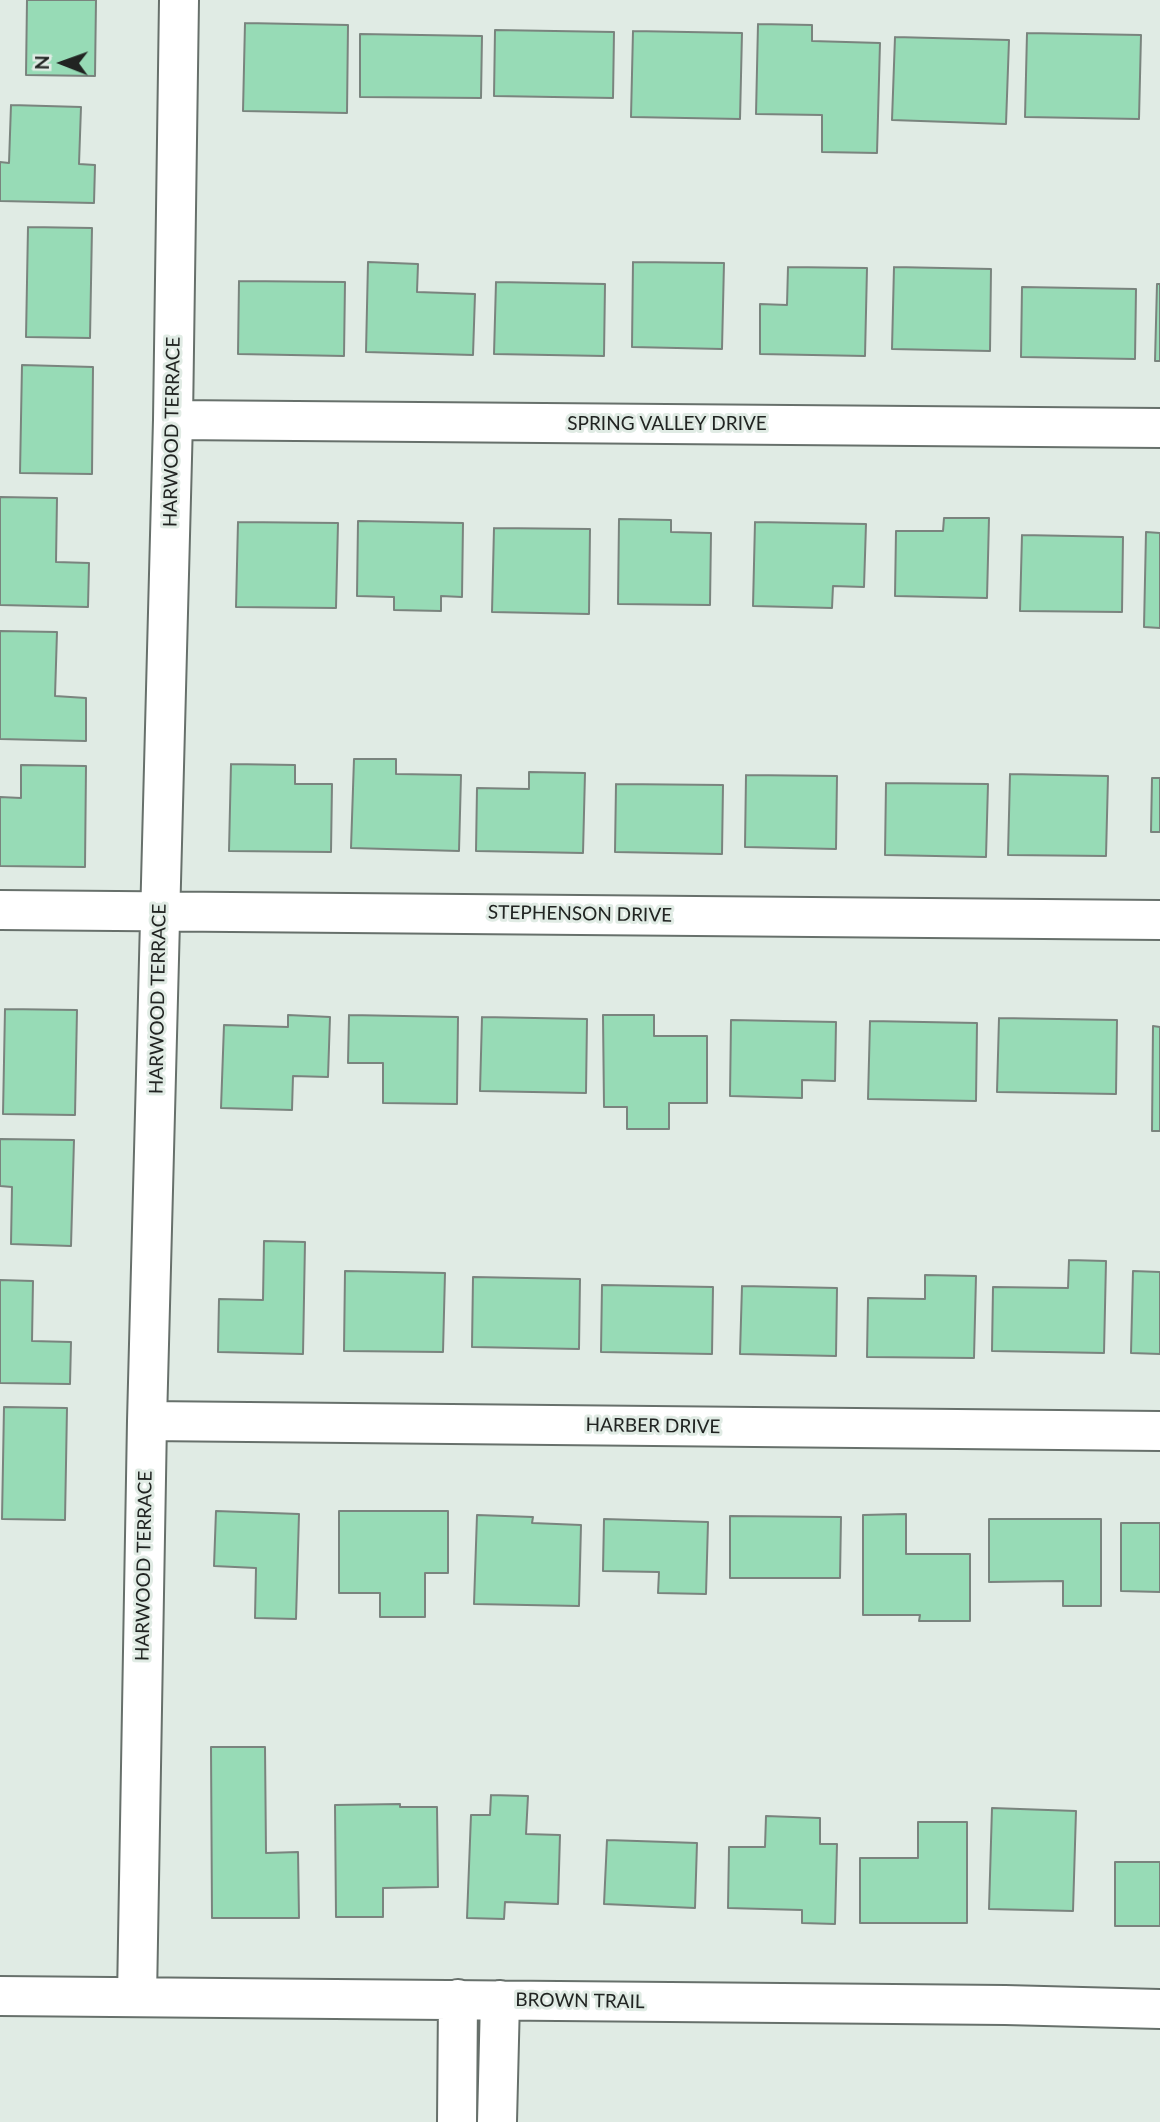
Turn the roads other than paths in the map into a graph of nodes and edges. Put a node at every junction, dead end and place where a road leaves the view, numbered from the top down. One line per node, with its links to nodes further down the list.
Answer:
1 (179, 0): 2 (street, HARWOOD TERRACE)
2 (173, 420): 3 (street, SPRING VALLEY DRIVE); 5 (street, HARWOOD TERRACE)
3 (1160, 428)
4 (0, 910): 5 (street, STEPHENSON DRIVE)
5 (160, 910): 6 (street, STEPHENSON DRIVE); 7 (street, HARWOOD TERRACE)
6 (1160, 920)
7 (147, 1421): 8 (street, HARBER DRIVE); 10 (street, HARWOOD TERRACE)
8 (1160, 1431)
9 (0, 1996): 10 (street, BROWN TRAIL)
10 (137, 1997): 11 (street, BROWN TRAIL)
11 (458, 2000): 12 (street, BROWN TRAIL); 14 (street)
12 (500, 2000): 13 (street, BROWN TRAIL); 15 (street)
13 (1160, 2009)
14 (457, 2122)
15 (497, 2122)

